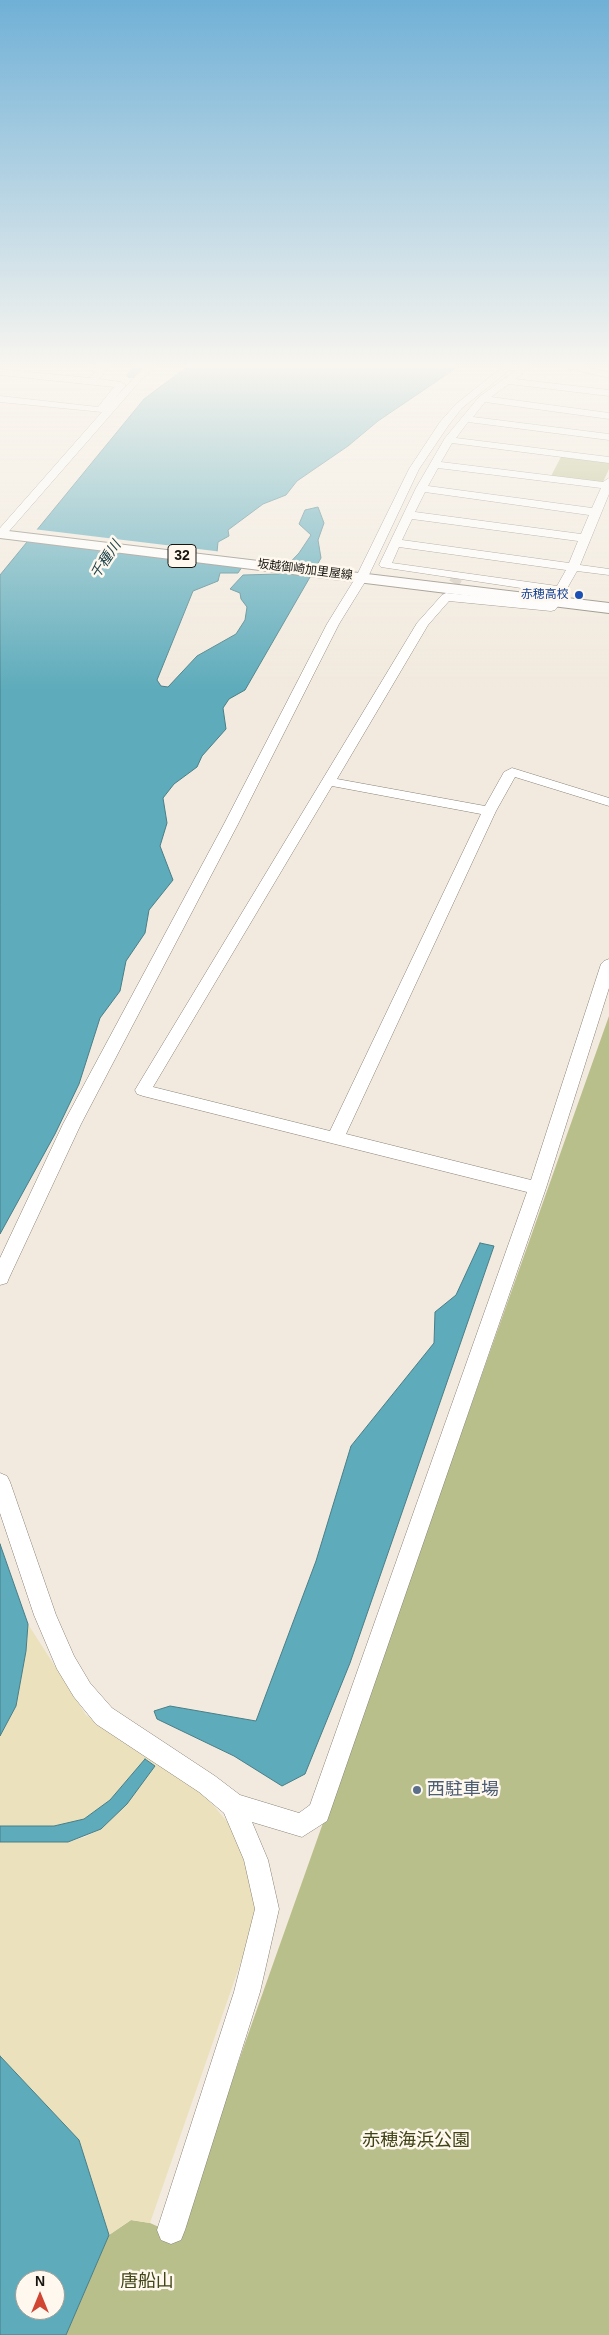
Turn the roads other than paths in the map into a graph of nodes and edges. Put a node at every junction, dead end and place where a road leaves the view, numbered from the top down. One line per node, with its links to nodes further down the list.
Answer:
1 (56, 473): 9 (street)
2 (412, 473): 14 (street)
3 (429, 473): 6 (street)
4 (512, 473): 5 (street)
5 (608, 484): 7 (street)
6 (420, 488): 7 (street); 8 (street)
7 (596, 512): 10 (street)
8 (410, 515): 10 (street); 11 (street)
9 (4, 533): 14 (main road, 坂越御崎加里屋線 / 32)
10 (584, 538): 12 (street)
11 (396, 543): 12 (street); 15 (street)
12 (573, 567): 13 (street); 15 (street)
13 (609, 572)
14 (360, 575): 15 (main road, 坂越御崎加里屋線 / 32); 24 (street)
15 (558, 596): 16 (main road, 坂越御崎加里屋線 / 32); 17 (main road, 坂越御崎加里屋線 / 32); 18 (street)
16 (609, 602)
17 (609, 608)
18 (328, 781): 20 (street); 22 (street)
19 (609, 802): 20 (street)
20 (489, 811): 22 (street)
21 (609, 964): 23 (street)
22 (336, 1138): 23 (street)
23 (537, 1188): 26 (street)
24 (0, 1278)
25 (0, 1482): 26 (street)
26 (233, 1805): 27 (street)
27 (171, 2230)

